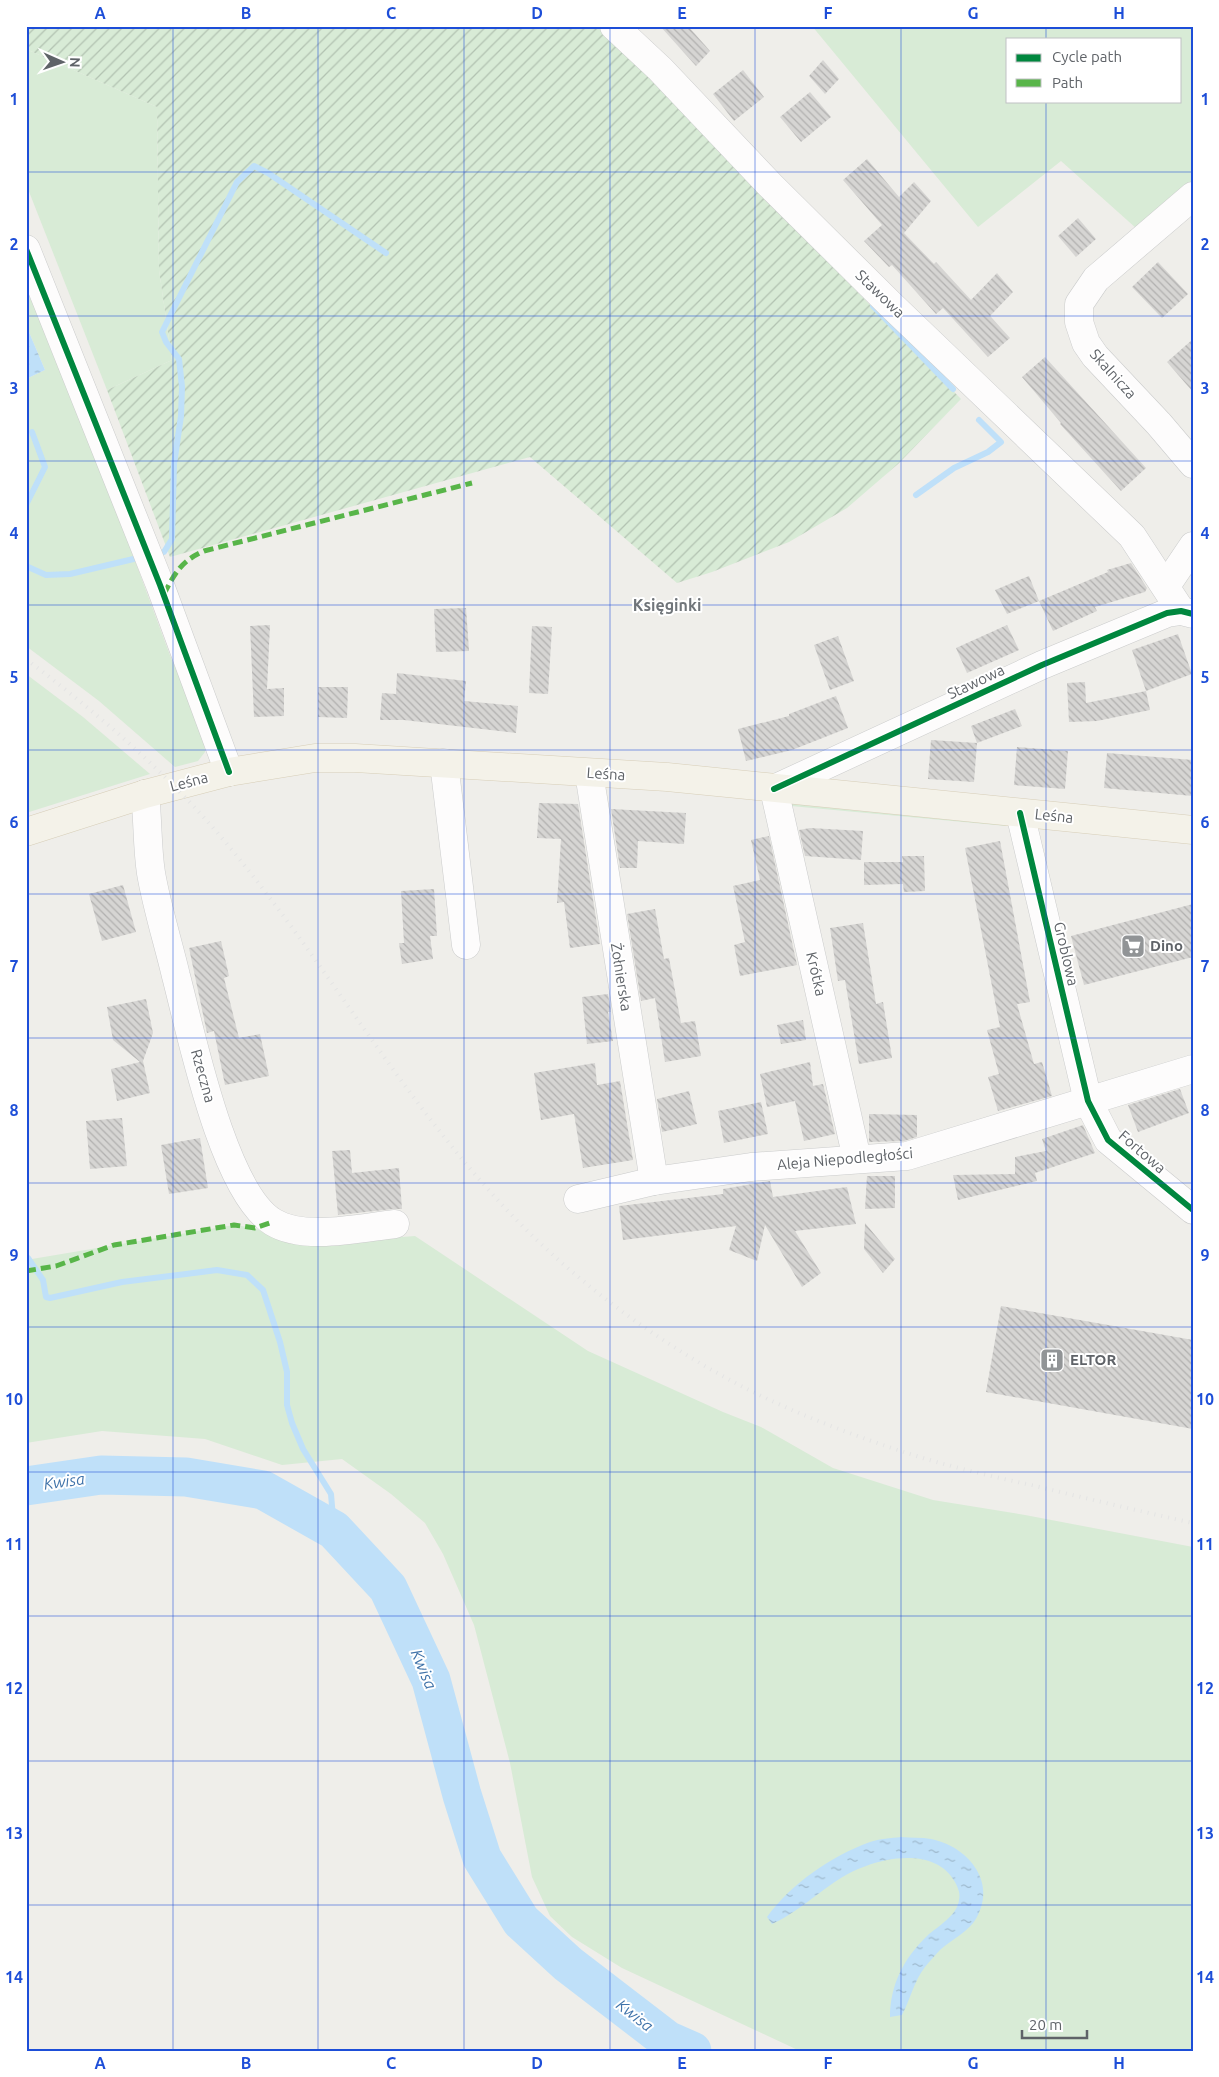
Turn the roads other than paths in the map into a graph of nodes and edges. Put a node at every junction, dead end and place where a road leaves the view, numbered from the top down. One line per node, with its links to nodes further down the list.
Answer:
1 (614, 26): 6 (street, Stawowa)
2 (1193, 196): 4 (street, Skalnicza)
3 (26, 249): 9 (street)
4 (1193, 464)
5 (1193, 546): 6 (street)
6 (1166, 586): 7 (street, Stawowa)
7 (1187, 612): 11 (street, Stawowa)
8 (444, 763): 9 (main road, Leśna); 10 (main road, Leśna); 16 (street)
9 (229, 772): 12 (main road, Leśna)
10 (590, 773): 11 (main road, Leśna); 20 (street, Żołnierska)
11 (774, 789): 13 (main road, Leśna); 19 (street, Krótka)
12 (145, 794): 15 (main road, Leśna); 23 (street, Rzeczna)
13 (1020, 813): 14 (main road, Leśna); 18 (street, Groblowa)
14 (1193, 830)
15 (26, 832)
16 (466, 945)
17 (1193, 1069): 18 (street, Aleja Niepodległości)
18 (1088, 1101): 19 (street, Aleja Niepodległości); 22 (street, Fortowa)
19 (857, 1159): 20 (street, Aleja Niepodległości)
20 (654, 1181): 21 (street, Aleja Niepodległości)
21 (578, 1199)
22 (1193, 1210)
23 (395, 1224)

